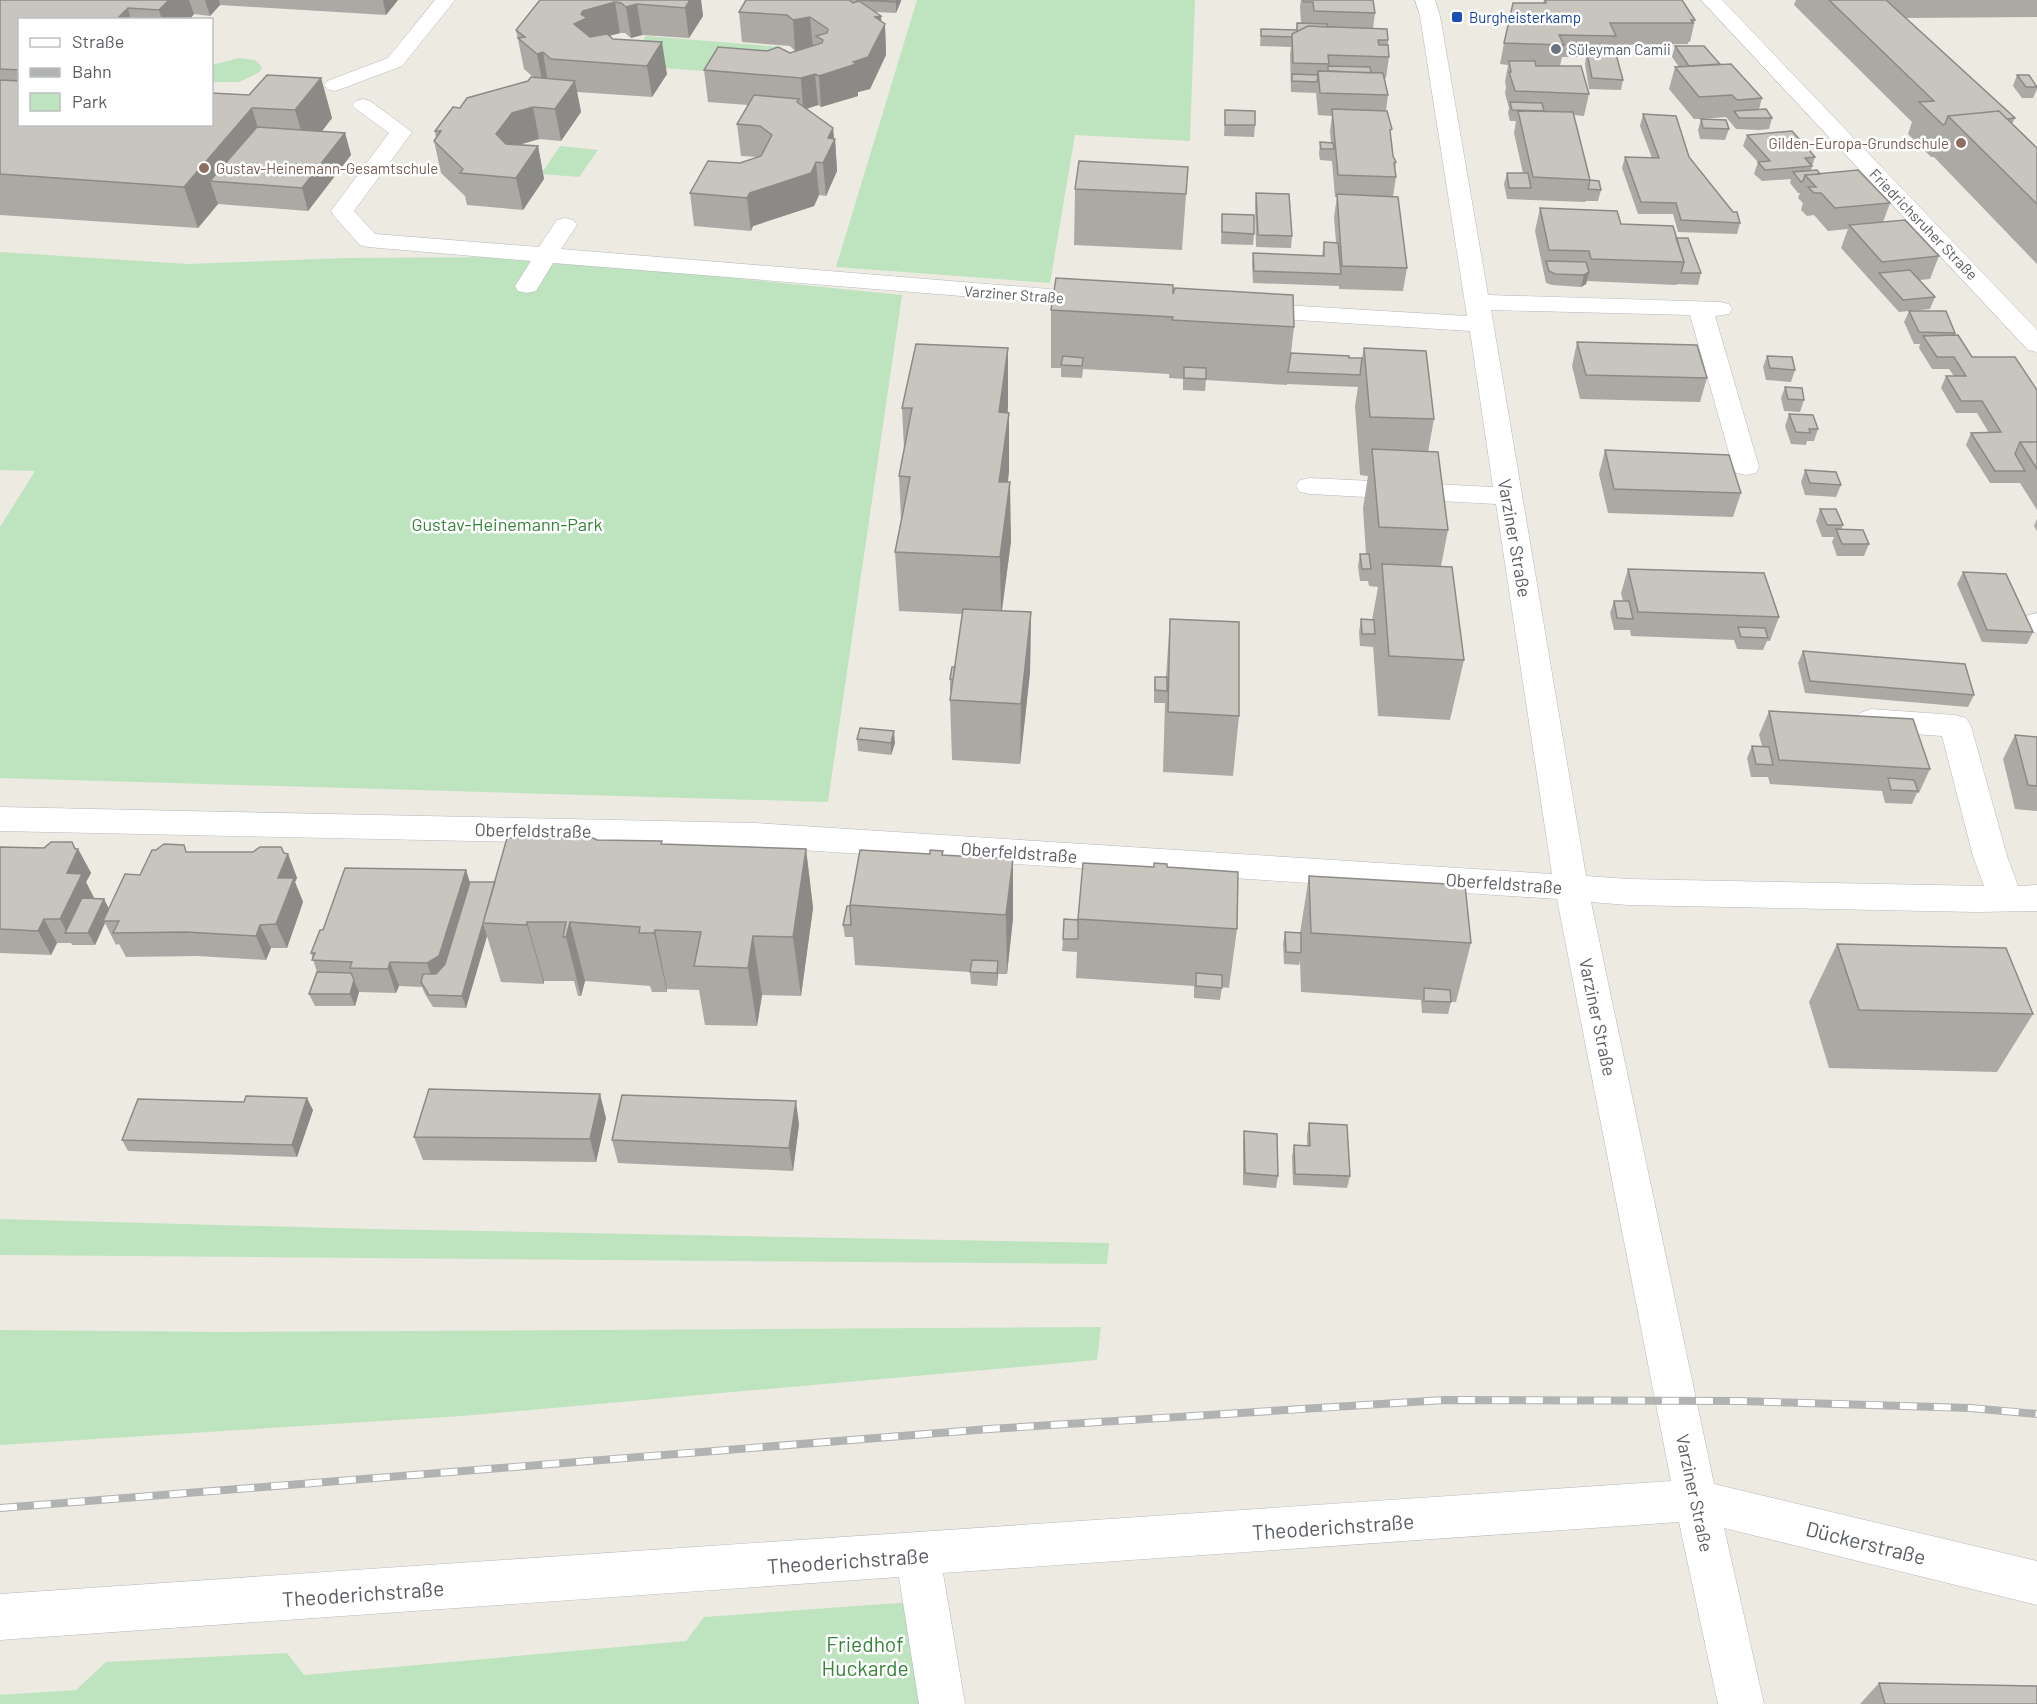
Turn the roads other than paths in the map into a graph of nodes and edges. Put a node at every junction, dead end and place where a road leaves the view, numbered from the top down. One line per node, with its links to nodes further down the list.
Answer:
1 (446, 0): 4 (street)
2 (1425, 0): 11 (street, Varziner Straße)
3 (1711, 0): 12 (street, Friedrichsruher Straße)
4 (334, 85)
5 (363, 105): 7 (street, Varziner Straße)
6 (565, 225): 7 (street)
7 (546, 255): 8 (street); 9 (street, Varziner Straße)
8 (527, 286)
9 (1116, 301)
10 (1222, 308): 11 (street)
11 (1480, 313): 14 (street); 16 (street, Varziner Straße)
12 (2027, 320): 13 (street, Friedrichsruher Straße)
13 (2037, 345)
14 (1746, 466)
15 (1310, 486): 16 (street)
16 (1508, 496): 19 (street, Varziner Straße)
17 (1847, 718): 20 (street)
18 (0, 819): 19 (street, Oberfeldstraße)
19 (1571, 888): 20 (street, Oberfeldstraße); 21 (street, Varziner Straße)
20 (2021, 897)
21 (1696, 1500): 22 (street, Theoderichstraße); 23 (street, Dückerstraße); 26 (street, Varziner Straße)
22 (918, 1555): 24 (street, Theoderichstraße); 25 (street)
23 (2037, 1583)
24 (0, 1617)
25 (942, 1704)
26 (1741, 1704)

